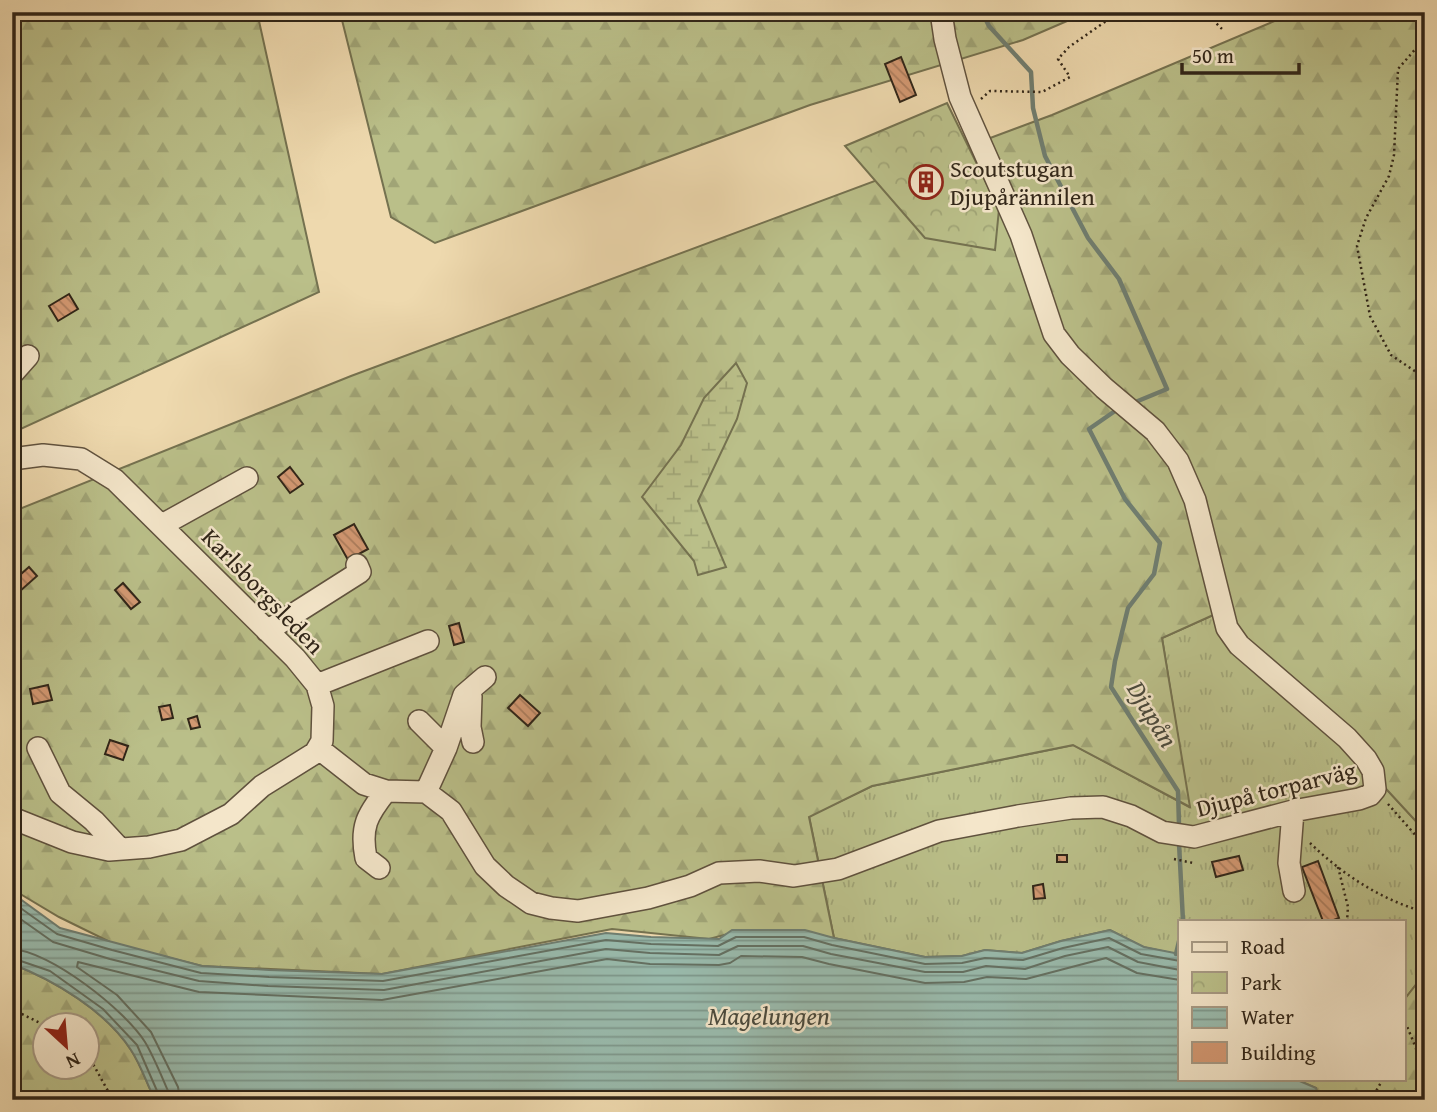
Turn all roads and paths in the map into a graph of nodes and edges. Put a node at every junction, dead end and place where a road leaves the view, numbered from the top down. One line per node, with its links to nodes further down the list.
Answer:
1 (941, 12): 6 (street, Djupå torparväg)
2 (1119, 12): 6 (path)
3 (1205, 12): 4 (path)
4 (1222, 29)
5 (1425, 38): 9 (path)
6 (967, 114): 22 (street, Djupå torparväg)
7 (28, 356): 8 (street)
8 (12, 374)
9 (1425, 378)
10 (12, 459): 12 (street, Karlsborgsleden)
11 (247, 478): 12 (street)
12 (162, 525): 14 (street, Karlsborgsleden)
13 (361, 574): 14 (street)
14 (267, 631): 16 (street, Karlsborgsleden)
15 (428, 641): 16 (street)
16 (317, 685): 20 (street, Karlsborgsleden)
17 (419, 721): 21 (street)
18 (473, 742): 21 (street)
19 (37, 748): 29 (street)
20 (318, 748): 23 (street); 29 (street)
21 (446, 748): 24 (street)
22 (1375, 789): 25 (street, Djupå torparväg); 28 (path)
23 (386, 791): 24 (street); 33 (street)
24 (426, 792): 25 (street, Djupå torparväg)
25 (1293, 811): 34 (street)
26 (12, 818): 29 (street)
27 (1310, 843): 32 (path)
28 (1425, 846)
29 (120, 849)
30 (1174, 859): 31 (path)
31 (1193, 863)
32 (1338, 867): 35 (path); 36 (path)
33 (379, 868)
34 (1294, 891)
35 (1425, 912)
36 (1347, 920)
37 (12, 1009): 38 (path)
38 (32, 1019)
39 (1406, 1024): 44 (path)
40 (102, 1080): 42 (path)
41 (1382, 1080): 43 (path)
42 (113, 1100)
43 (1371, 1100)
44 (1419, 1100)

